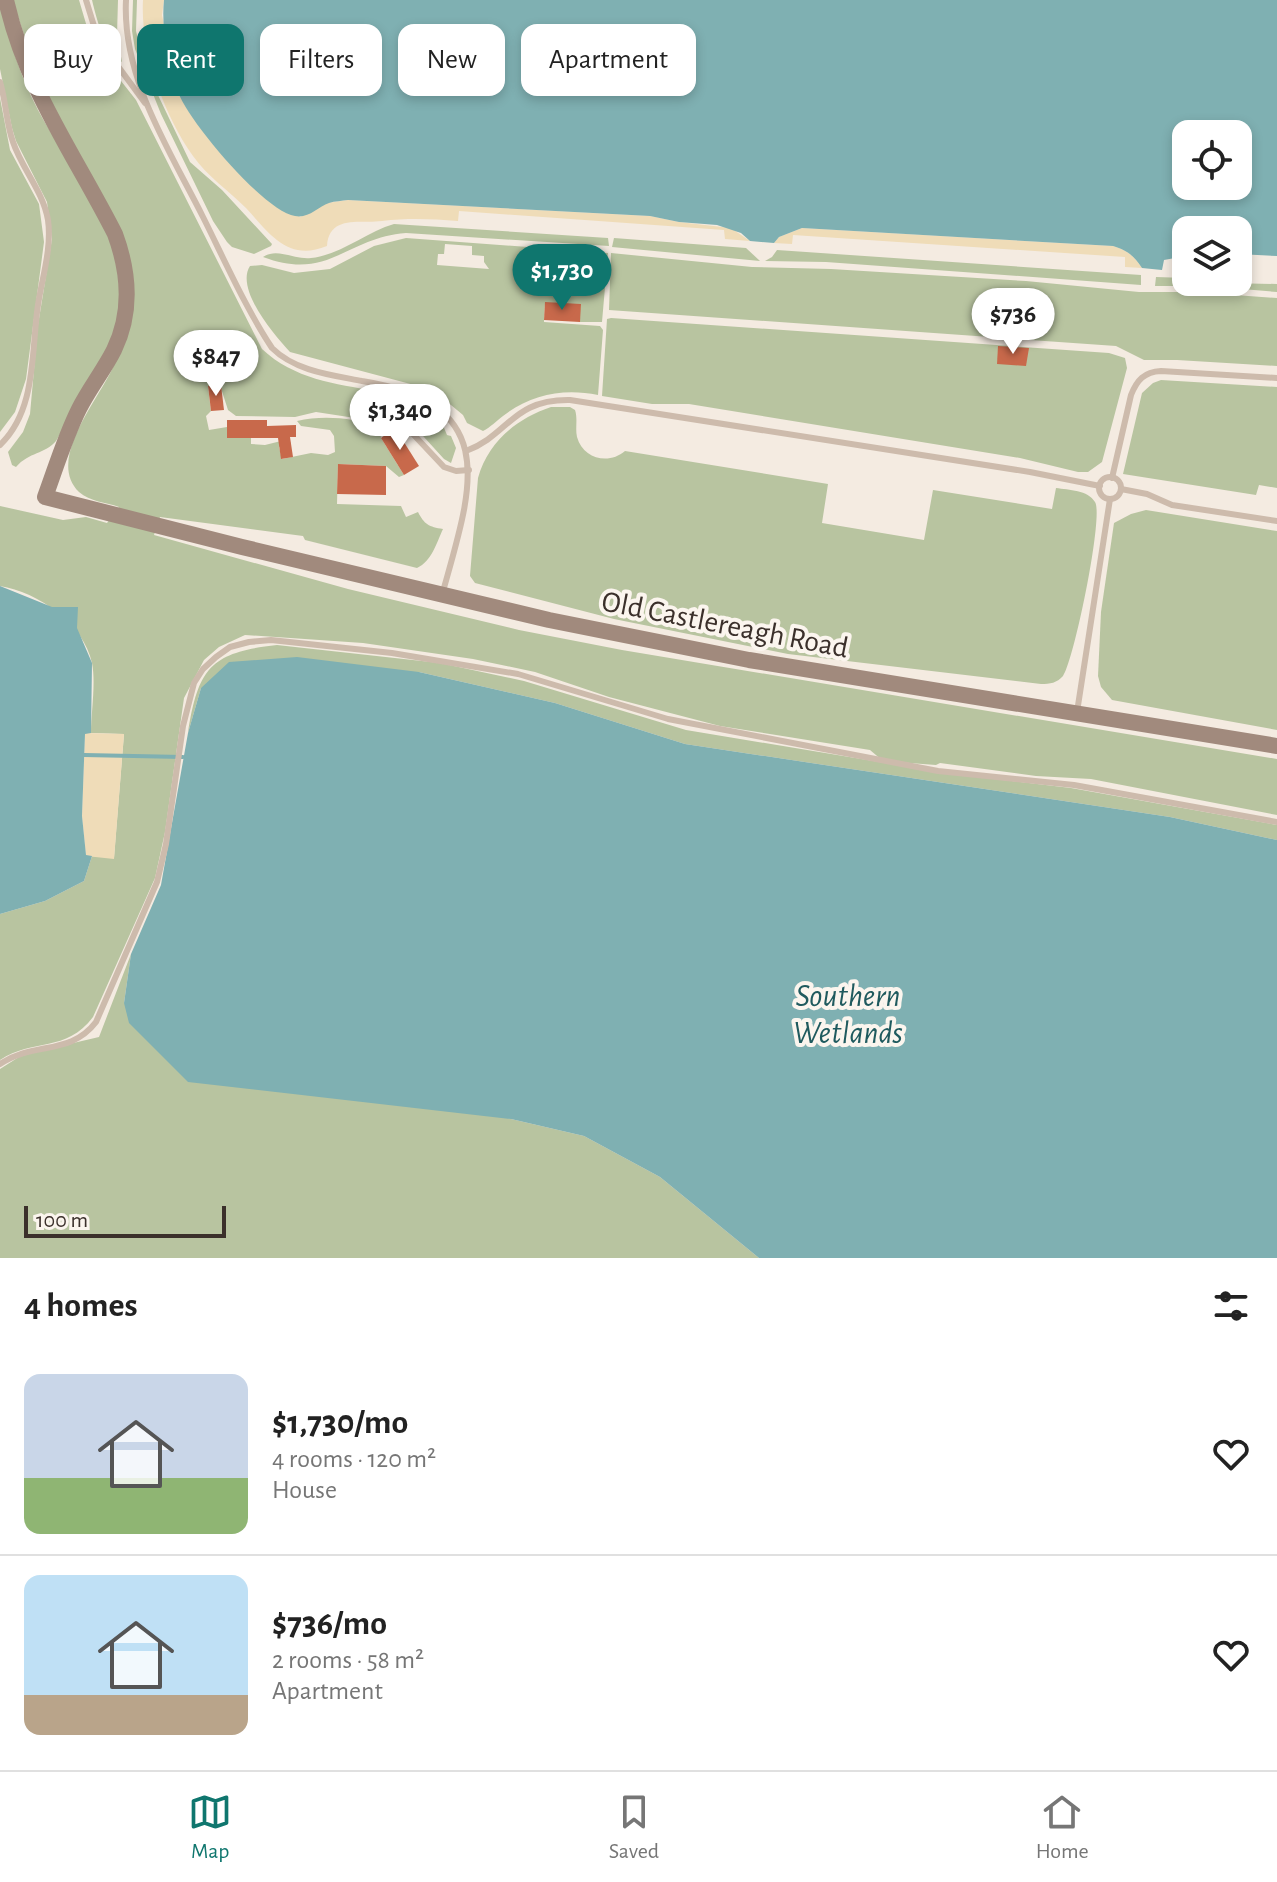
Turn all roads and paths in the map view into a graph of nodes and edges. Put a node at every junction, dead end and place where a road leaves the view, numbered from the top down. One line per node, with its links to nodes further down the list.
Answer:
1 (6, 0): 16 (street, Old Castlereagh Road)
2 (86, 0): 5 (lane)
3 (126, 0): 5 (lane)
4 (0, 82): 8 (lane)
5 (151, 112): 7 (lane)
6 (1277, 378): 11 (lane)
7 (397, 387): 9 (lane); 10 (lane)
8 (0, 445)
9 (466, 451): 10 (lane); 12 (lane)
10 (469, 470): 16 (lane)
11 (1112, 478): 12 (lane); 13 (lane)
12 (1100, 486): 14 (lane)
13 (1121, 489): 14 (lane); 15 (lane)
14 (1110, 499): 17 (lane)
15 (1277, 521)
16 (442, 595): 17 (street, Old Castlereagh Road)
17 (1077, 712): 18 (street, Old Castlereagh Road)
18 (1277, 746)
19 (1277, 822): 20 (lane)
20 (0, 1064)

